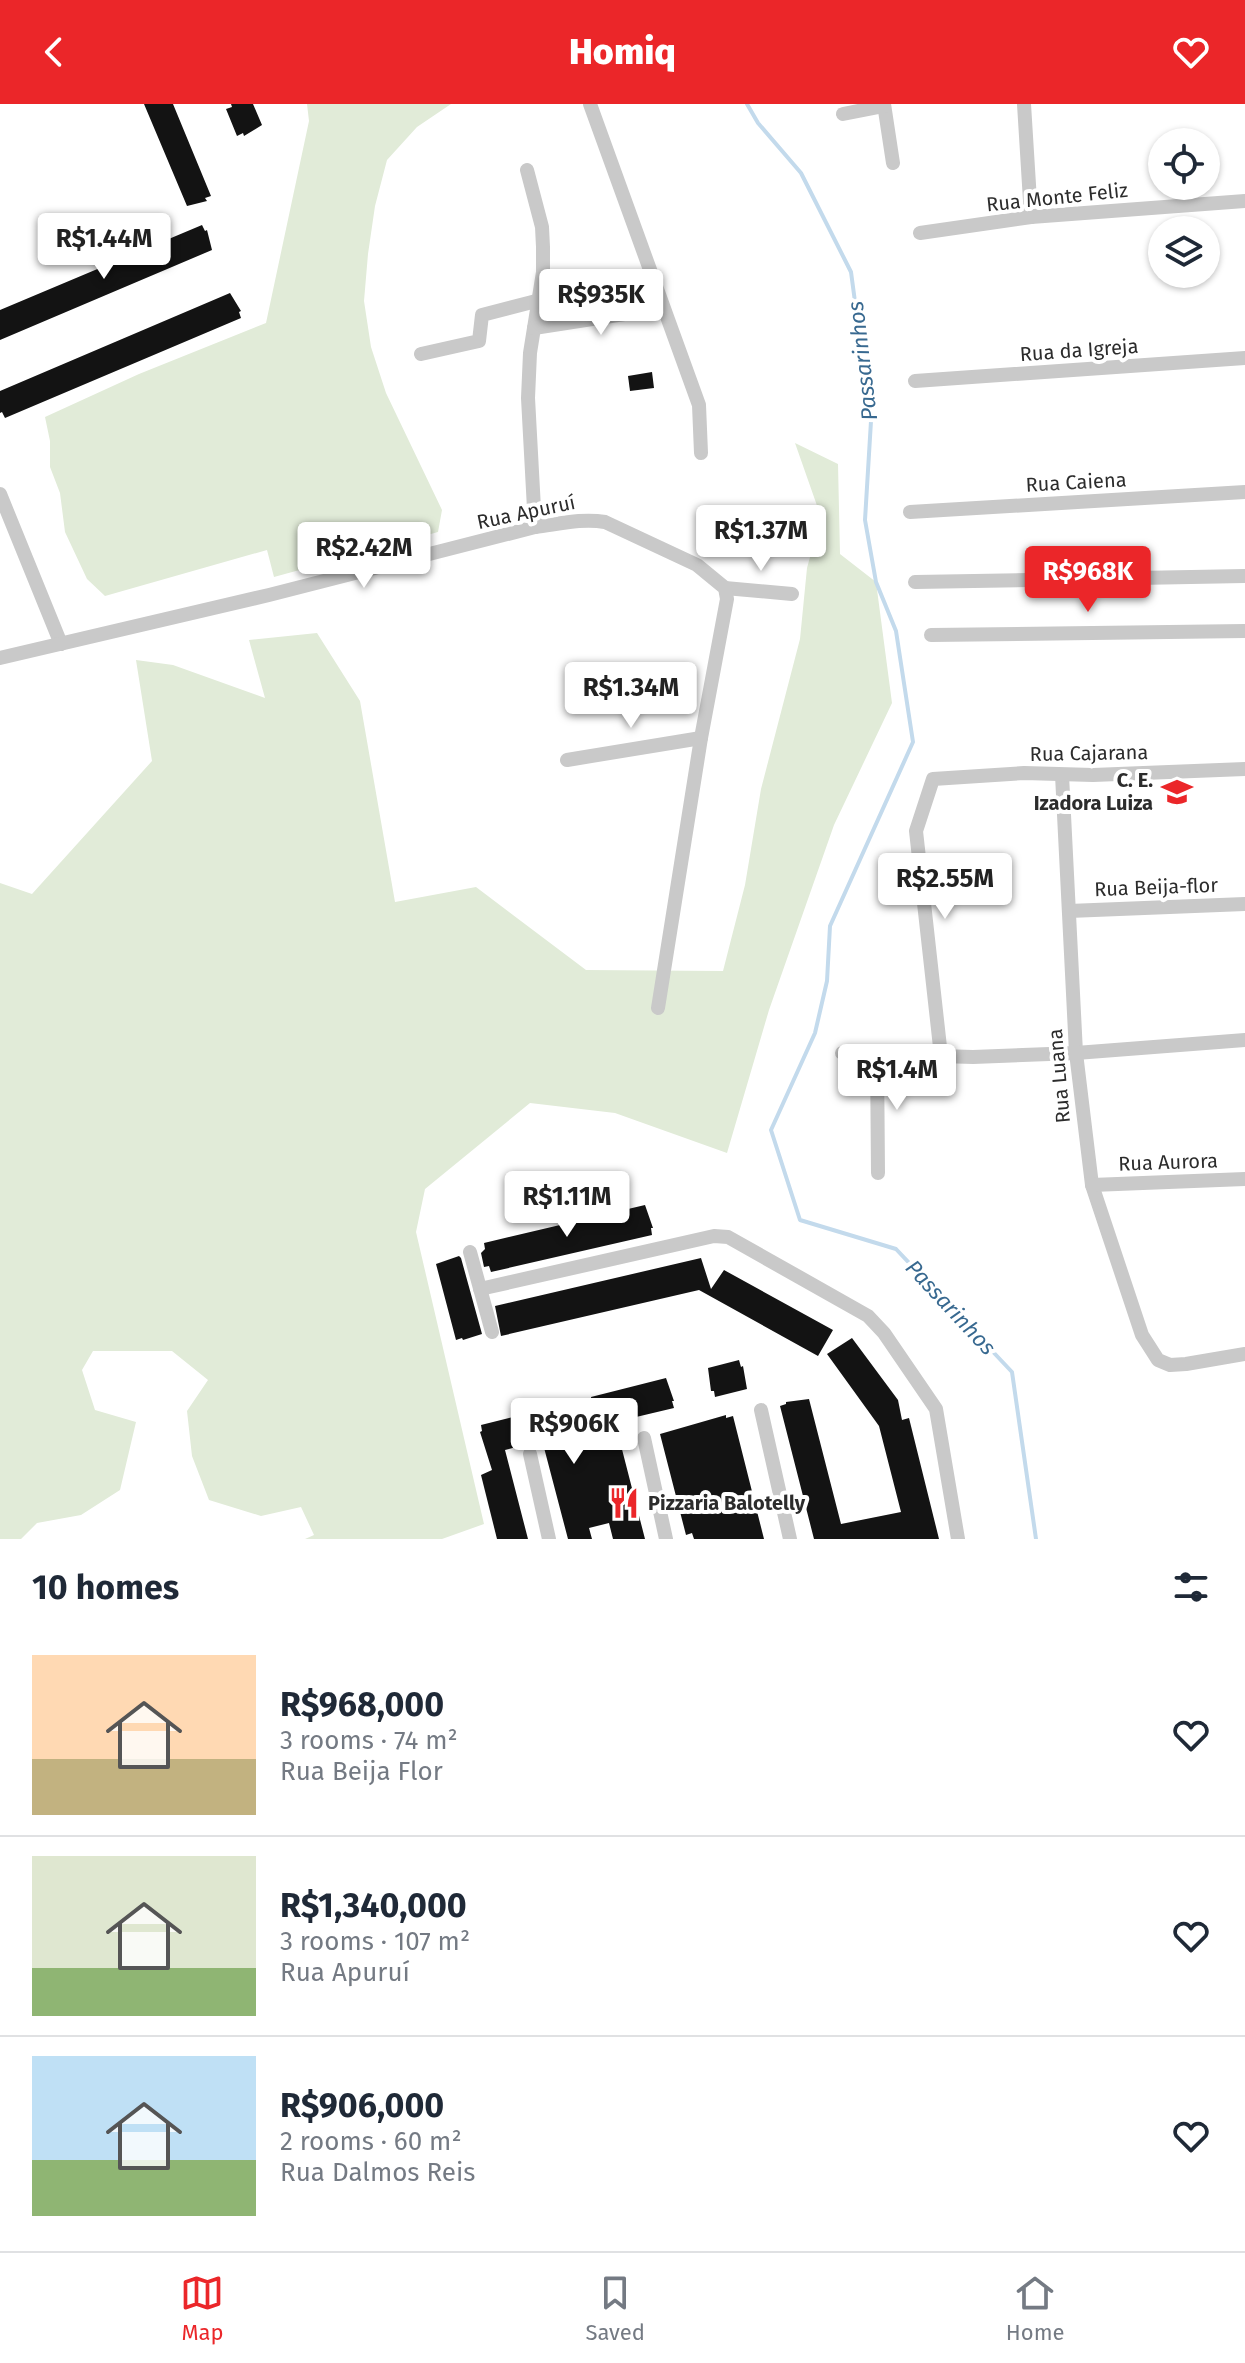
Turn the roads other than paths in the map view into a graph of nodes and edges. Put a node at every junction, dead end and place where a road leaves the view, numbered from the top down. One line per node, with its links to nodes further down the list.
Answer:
1 (590, 104): 11 (street)
2 (1024, 104): 8 (street)
3 (884, 105): 4 (street); 5 (street)
4 (843, 114)
5 (893, 163)
6 (527, 170): 10 (street)
7 (1245, 201): 8 (street, Rua Monte Feliz)
8 (1031, 217): 9 (street, Rua Monte Feliz)
9 (920, 233)
10 (540, 300): 12 (street); 13 (street)
11 (663, 308): 12 (street); 16 (street)
12 (534, 328): 20 (street)
13 (421, 354)
14 (1245, 358): 15 (street, Rua da Igreja)
15 (915, 381)
16 (701, 453)
17 (1245, 492): 19 (street, Rua Caiena)
18 (0, 494): 27 (street)
19 (910, 512)
20 (535, 527): 23 (street, Rua Apuruí); 27 (street, Rua Apuruí)
21 (1245, 576): 22 (street)
22 (915, 582)
23 (725, 588): 24 (street); 29 (street)
24 (792, 594)
25 (1245, 631): 26 (street)
26 (931, 635)
27 (61, 644): 28 (street, Rua Apuruí)
28 (0, 658)
29 (701, 738): 30 (street); 35 (street)
30 (567, 760)
31 (1245, 769): 32 (street, Rua Cajarana)
32 (1062, 775): 34 (street, Rua Luana); 40 (street, Rua Cajarana)
33 (1245, 904): 34 (street, Rua Beija-flor)
34 (1069, 911): 39 (street, Rua Luana)
35 (658, 1008)
36 (1245, 1040): 39 (street)
37 (842, 1053): 38 (street)
38 (877, 1053): 40 (street); 41 (street)
39 (1076, 1053): 40 (street); 43 (street, Rua Luana)
40 (941, 1056)
41 (878, 1173)
42 (1245, 1179): 43 (street, Rua Aurora)
43 (1092, 1185): 47 (street, Rua Luana)
44 (470, 1252): 45 (street)
45 (480, 1289): 46 (street); 54 (street)
46 (492, 1332)
47 (1245, 1354)
48 (761, 1410): 53 (street)
49 (644, 1438): 52 (street)
50 (530, 1454): 51 (street)
51 (549, 1539)
52 (666, 1539)
53 (790, 1539)
54 (958, 1539)

